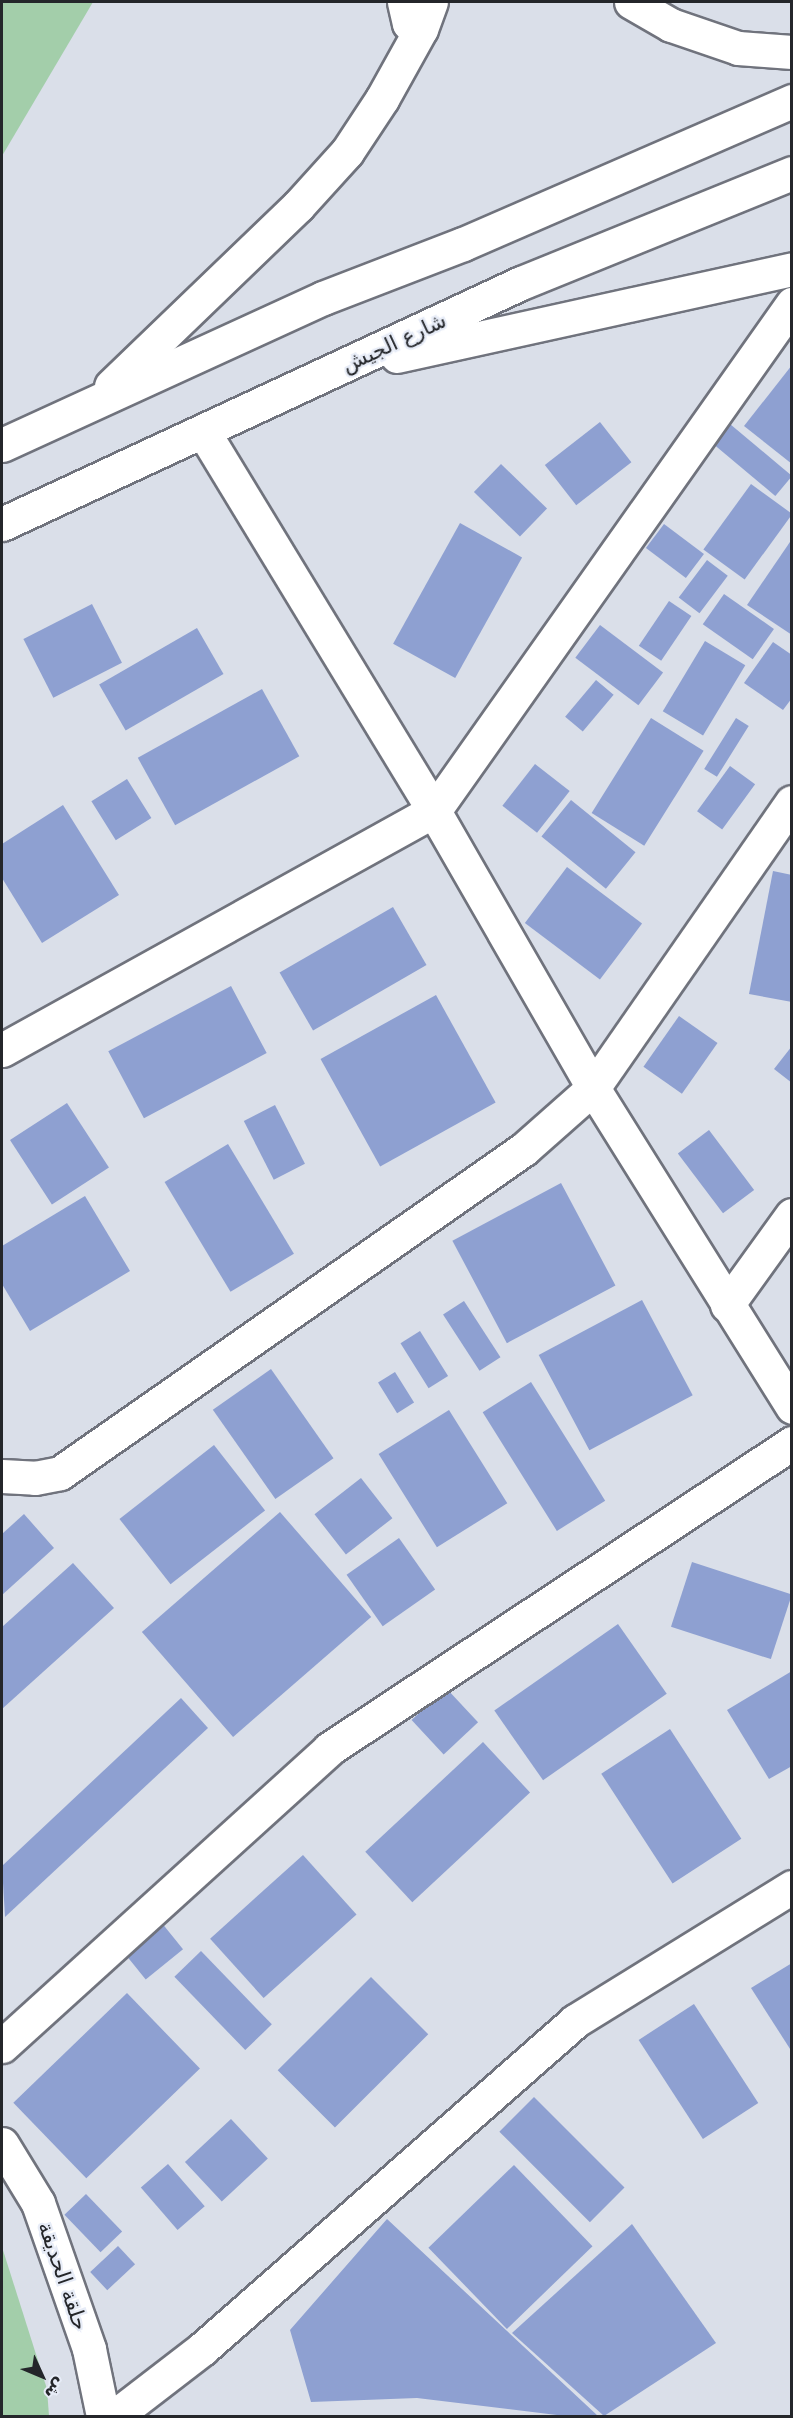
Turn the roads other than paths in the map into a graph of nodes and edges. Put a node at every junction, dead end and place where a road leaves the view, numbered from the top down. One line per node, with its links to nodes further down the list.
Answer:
1 (631, 2): 3 (main road)
2 (419, 11): 9 (main road)
3 (792, 52)
4 (792, 101): 9 (main road)
5 (792, 173): 8 (main road, شارع الجيش)
6 (792, 269): 8 (main road)
7 (792, 304): 14 (main road)
8 (345, 367): 10 (main road, شارع الجيش)
9 (95, 402): 11 (main road)
10 (203, 431): 12 (main road, شارع الجيش); 14 (main road)
11 (2, 446)
12 (2, 525)
13 (792, 802): 16 (main road)
14 (434, 811): 15 (main road); 16 (main road)
15 (2, 1050)
16 (593, 1088): 18 (main road); 21 (main road)
17 (792, 1215): 18 (main road)
18 (727, 1305): 19 (main road)
19 (792, 1407)
20 (792, 1443): 23 (main road)
21 (2, 1476)
22 (792, 1887): 26 (main road)
23 (2, 2046)
24 (2, 2144): 25 (main road, حلقة الحديقة)
25 (103, 2416)
26 (115, 2416)

